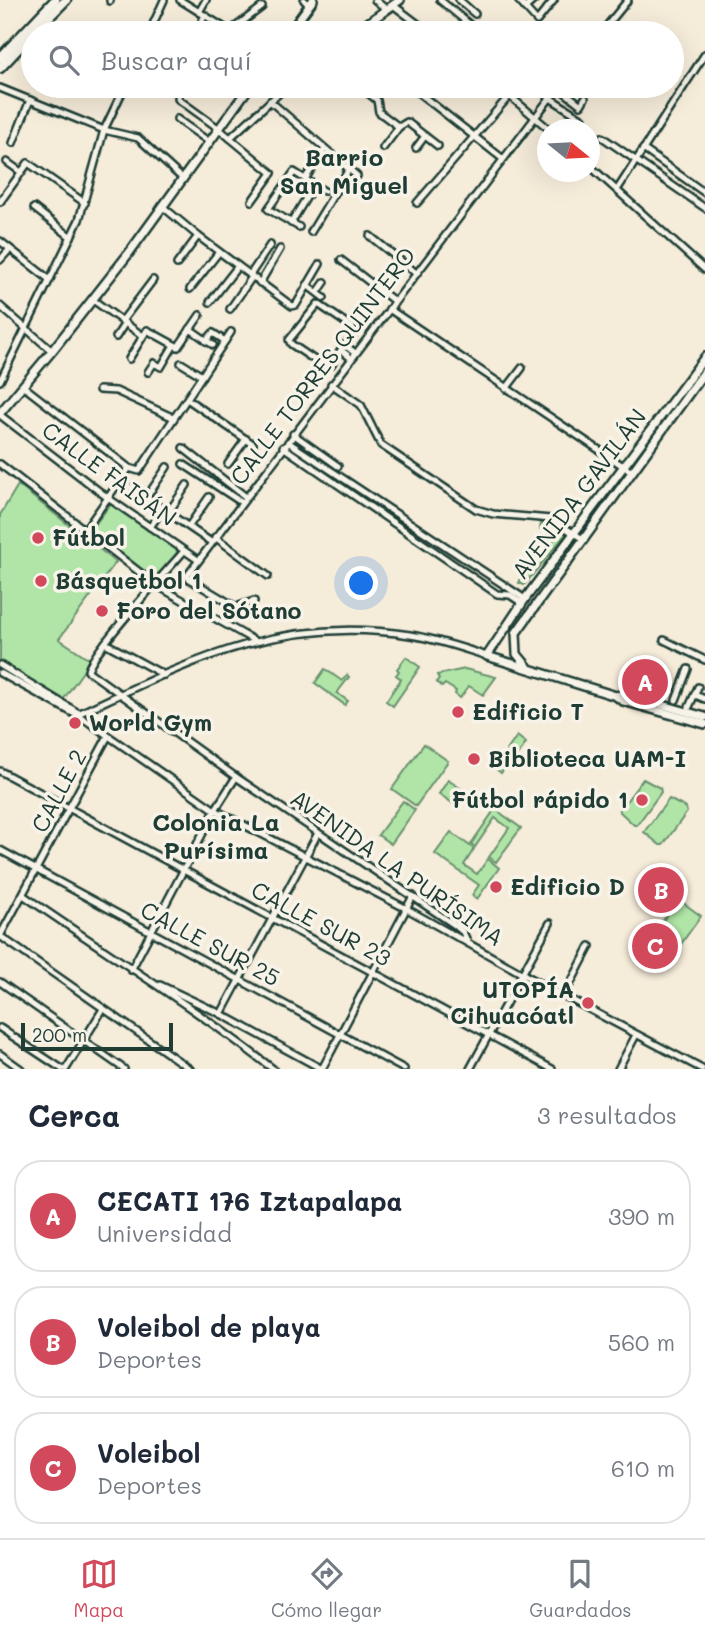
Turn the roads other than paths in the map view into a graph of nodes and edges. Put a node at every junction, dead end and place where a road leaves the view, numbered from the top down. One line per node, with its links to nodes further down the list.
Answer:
1 (55, 0): 19 (main road)
2 (65, 0): 20 (main road)
3 (164, 0): 21 (street)
4 (180, 0): 17 (street)
5 (206, 0): 17 (street)
6 (375, 0): 14 (street)
7 (440, 0): 28 (street)
8 (459, 0): 18 (street)
9 (518, 0): 16 (street)
10 (534, 0): 16 (street)
11 (554, 0): 16 (street)
12 (626, 1): 29 (street)
13 (308, 2): 25 (main road)
14 (393, 5): 26 (main road); 27 (street)
15 (262, 7): 24 (street)
16 (525, 8)
17 (202, 13): 22 (street); 23 (street)
18 (475, 14)
19 (35, 21)
20 (45, 21)
21 (154, 21)
22 (200, 21)
23 (214, 21)
24 (245, 21)
25 (296, 21)
26 (371, 21)
27 (414, 21)
28 (465, 21)
29 (610, 21)
30 (21, 36): 33 (main road)
31 (21, 46): 34 (main road)
32 (705, 54): 35 (street)
33 (0, 58)
34 (0, 68)
35 (684, 86)
36 (0, 88): 37 (street)
37 (21, 96)
38 (25, 98): 51 (street)
39 (119, 98): 59 (street)
40 (178, 98): 58 (street)
41 (239, 98): 58 (main road)
42 (273, 98): 52 (street)
43 (374, 98): 57 (street)
44 (425, 98): 61 (street)
45 (507, 98): 61 (street)
46 (514, 98): 53 (street)
47 (550, 98): 53 (street, CALLE TORRES QUINTERO); 56 (street)
48 (573, 98): 49 (street)
49 (585, 98)
50 (676, 98): 70 (street)
51 (30, 100): 59 (street); 65 (street)
52 (270, 101): 63 (street); 69 (street)
53 (535, 116): 55 (street); 71 (street, CALLE TORRES QUINTERO)
54 (177, 119): 64 (street)
55 (538, 119)
56 (583, 119)
57 (398, 127): 60 (street); 67 (street)
58 (218, 128): 63 (street); 64 (main road)
59 (104, 130): 78 (street); 86 (street)
60 (425, 136): 66 (street); 68 (street)
61 (474, 137): 71 (street); 87 (street)
62 (602, 137): 72 (street)
63 (230, 138): 84 (street)
64 (208, 141): 78 (main road)
65 (13, 143)
66 (438, 146)
67 (383, 148)
68 (416, 148)
69 (326, 149): 74 (street); 79 (street)
70 (643, 149): 72 (street); 83 (street)
71 (503, 159): 109 (street, CALLE TORRES QUINTERO)
72 (636, 159): 81 (street); 90 (street)
73 (7, 162): 75 (street)
74 (349, 169): 77 (street); 93 (street)
75 (21, 172): 85 (street); 86 (street)
76 (600, 175): 81 (street)
77 (357, 176)
78 (182, 178): 88 (main road)
79 (304, 179): 80 (street); 91 (street)
80 (314, 185): 82 (street); 91 (street)
81 (617, 190): 108 (street)
82 (324, 191)
83 (705, 193)
84 (252, 201)
85 (0, 202)
86 (85, 203): 96 (street)
87 (417, 203)
88 (162, 206): 94 (street); 120 (main road)
89 (34, 208): 96 (street)
90 (705, 208)
91 (291, 223): 92 (street)
92 (299, 227)
93 (311, 232)
94 (198, 236): 101 (street); 105 (street)
95 (370, 236): 102 (street)
96 (71, 237): 112 (street)
97 (0, 241): 99 (street)
98 (270, 245): 111 (street)
99 (10, 249): 103 (street); 112 (street)
100 (280, 249): 114 (street)
101 (219, 252): 107 (street); 117 (street)
102 (397, 258): 109 (street); 110 (street)
103 (0, 260)
104 (341, 260): 121 (street)
105 (177, 264)
106 (320, 264): 116 (street)
107 (238, 266): 111 (street); 122 (street)
108 (705, 270)
109 (416, 273): 121 (street, CALLE TORRES QUINTERO)
110 (382, 275)
111 (251, 276): 114 (street); 124 (street)
112 (50, 280): 130 (street)
113 (153, 280): 129 (street)
114 (260, 282): 116 (street)
115 (325, 282): 118 (street)
116 (307, 285): 118 (street)
117 (190, 289)
118 (318, 292): 119 (street)
119 (324, 298)
120 (93, 300): 126 (street); 139 (main road)
121 (394, 301): 125 (street, CALLE TORRES QUINTERO)
122 (210, 302)
123 (0, 306): 130 (street)
124 (230, 309)
125 (389, 309): 140 (street, CALLE TORRES QUINTERO); 151 (street)
126 (113, 314): 128 (street); 129 (street)
127 (200, 315): 131 (street)
128 (109, 321)
129 (124, 322): 133 (street); 134 (street)
130 (26, 328): 139 (street); 148 (street)
131 (190, 329): 135 (street); 137 (street)
132 (231, 332): 136 (street)
133 (143, 336): 137 (street); 142 (street)
134 (116, 337)
135 (206, 341): 136 (street); 138 (street)
136 (225, 341): 147 (street)
137 (174, 345): 146 (street)
138 (213, 345)
139 (52, 351): 150 (main road)
140 (353, 355): 140 (street); 149 (street, CALLE TORRES QUINTERO)
141 (705, 357): 166 (main road, AVENIDA GAVILÁN)
142 (129, 359)
143 (181, 363): 147 (street)
144 (522, 368): 151 (street)
145 (705, 371): 168 (main road, AVENIDA GAVILÁN)
146 (148, 372)
147 (202, 376): 153 (street)
148 (1, 377)
149 (331, 384): 156 (street, CALLE TORRES QUINTERO); 179 (street)
150 (23, 386): 154 (main road); 167 (street)
151 (506, 389): 166 (street)
152 (99, 390): 155 (street)
153 (187, 398): 155 (street); 157 (street)
154 (0, 414): 172 (street, CALLE FAISÁN)
155 (174, 418): 167 (street)
156 (293, 434): 159 (street, CALLE TORRES QUINTERO); 164 (street)
157 (246, 439): 158 (street); 163 (street)
158 (253, 444)
159 (285, 444): 174 (street, CALLE TORRES QUINTERO); 187 (street); 187 (street)
160 (183, 448): 174 (street)
161 (0, 464): 178 (street)
162 (183, 464): 174 (street)
163 (228, 464)
164 (338, 466)
165 (167, 467): 173 (street)
166 (624, 467): 168 (street); 179 (main road, AVENIDA GAVILÁN)
167 (129, 468): 172 (street)
168 (632, 472): 181 (main road, AVENIDA GAVILÁN)
169 (127, 485): 173 (street)
170 (187, 485): 175 (street)
171 (209, 497): 176 (street)
172 (108, 498): 177 (street, CALLE FAISÁN); 178 (street)
173 (146, 498): 175 (street)
174 (244, 500): 180 (street, CALLE TORRES QUINTERO)
175 (166, 511): 176 (street); 177 (street)
176 (189, 526): 180 (street)
177 (150, 527): 182 (street, CALLE FAISÁN)
178 (85, 530): 185 (street)
179 (575, 533): 181 (street); 187 (main road, AVENIDA GAVILÁN)
180 (213, 539): 183 (street, CALLE TORRES QUINTERO); 184 (street)
181 (583, 539): 194 (main road, AVENIDA GAVILÁN)
182 (184, 551): 183 (street, CALLE FAISÁN); 185 (street)
183 (198, 560): 186 (street)
184 (268, 576)
185 (156, 585): 189 (street); 190 (street)
186 (254, 601)
187 (523, 601): 191 (main road, AVENIDA GAVILÁN)
188 (664, 640): 192 (street)
189 (256, 641): 191 (street); 197 (street)
190 (105, 643): 197 (street); 199 (street, AVENIDA LA PURÍSIMA)
191 (488, 656): 194 (main road)
192 (705, 660)
193 (0, 664): 205 (street)
194 (530, 669): 201 (main road)
195 (688, 669): 203 (street)
196 (0, 673): 205 (street)
197 (164, 675): 199 (street)
198 (698, 687): 200 (street)
199 (121, 694): 205 (street); 210 (street, AVENIDA LA PURÍSIMA)
200 (695, 695): 202 (street); 204 (street)
201 (616, 696): 206 (main road); 207 (main road)
202 (705, 699)
203 (676, 700)
204 (689, 707)
205 (80, 716): 208 (street)
206 (705, 717)
207 (705, 724)
208 (108, 736): 211 (street, CALLE 2); 212 (street)
209 (0, 771): 211 (street, CALLE SUR 23)
210 (236, 777): 212 (street); 213 (street, AVENIDA LA PURÍSIMA)
211 (70, 808): 216 (street, CALLE 2); 217 (street, CALLE SUR 23)
212 (215, 810): 215 (street); 217 (street)
213 (318, 833): 215 (street); 219 (street, AVENIDA LA PURÍSIMA)
214 (0, 850): 216 (street, CALLE SUR 25)
215 (305, 856): 220 (street); 221 (street)
216 (36, 870): 218 (street, CALLE 2); 223 (street, CALLE SUR 25)
217 (183, 870): 221 (street, CALLE SUR 23); 223 (street)
218 (23, 895): 224 (street, CALLE 2); 227 (street)
219 (412, 896): 220 (street); 225 (street, AVENIDA LA PURÍSIMA)
220 (407, 909): 225 (street); 228 (street)
221 (272, 918): 228 (street, CALLE SUR 23); 230 (street)
222 (550, 923): 229 (street)
223 (151, 931): 227 (street); 230 (street, CALLE SUR 25)
224 (0, 936): 234 (street)
225 (468, 943): 229 (street, AVENIDA LA PURÍSIMA)
226 (590, 946): 233 (street)
227 (131, 970): 231 (street)
228 (373, 972): 237 (street, CALLE SUR 23); 238 (street)
229 (521, 974): 233 (street, AVENIDA LA PURÍSIMA); 237 (street)
230 (239, 979): 235 (street); 238 (street, CALLE SUR 25)
231 (150, 980): 235 (street); 246 (street)
232 (0, 982): 240 (street)
233 (564, 996): 239 (street, AVENIDA LA PURÍSIMA)
234 (103, 1009): 240 (street); 245 (street)
235 (221, 1014): 247 (street)
236 (0, 1028): 243 (street)
237 (488, 1034): 249 (street); 250 (street, CALLE SUR 23)
238 (341, 1035): 247 (street); 248 (street, CALLE SUR 25)
239 (636, 1035): 251 (street); 252 (street, AVENIDA LA PURÍSIMA)
240 (82, 1040): 243 (street); 244 (street)
241 (0, 1054): 242 (street)
242 (22, 1069)
243 (64, 1069)
244 (124, 1069)
245 (190, 1069)
246 (273, 1069)
247 (322, 1069)
248 (404, 1069)
249 (470, 1069)
250 (552, 1069)
251 (618, 1069)
252 (702, 1069)

